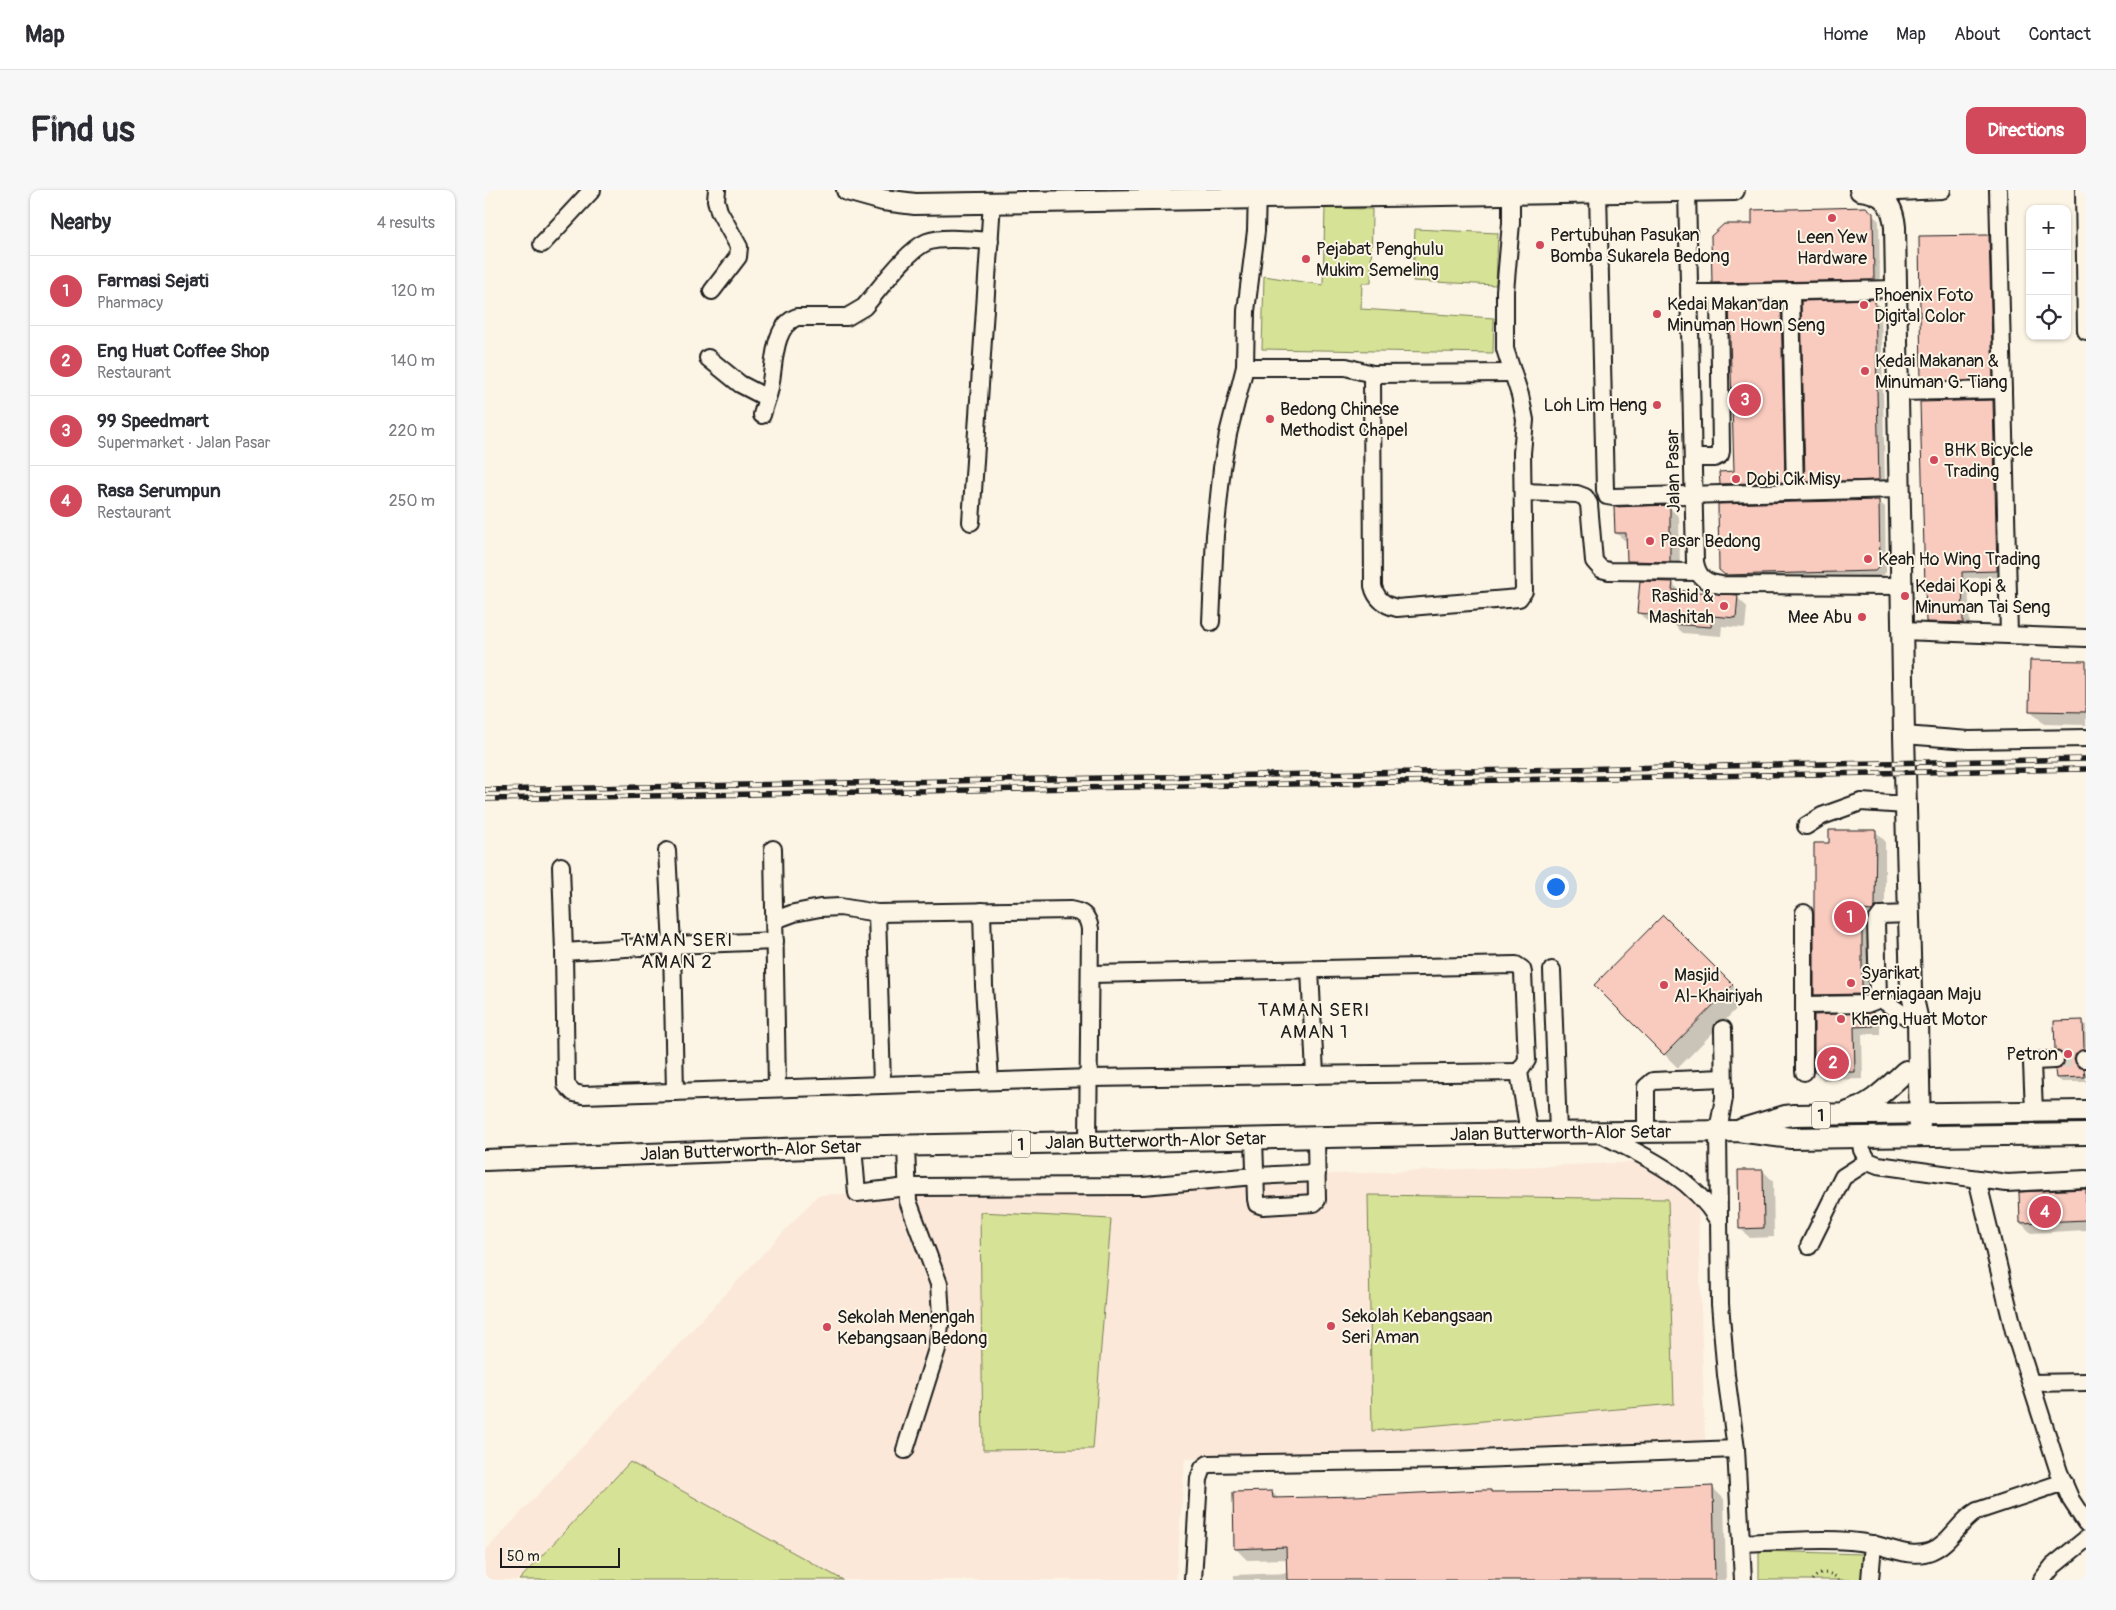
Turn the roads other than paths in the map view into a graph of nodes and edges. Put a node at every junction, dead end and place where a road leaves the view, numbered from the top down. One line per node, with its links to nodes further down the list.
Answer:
1 (591, 190): 16 (street)
2 (717, 190): 18 (street)
3 (847, 190): 14 (main road)
4 (1687, 190): 5 (main road); 10 (main road); 20 (street, Jalan Pasar)
5 (1734, 190)
6 (1942, 190): 11 (street)
7 (1998, 190): 27 (street)
8 (2083, 190): 22 (street)
9 (1511, 192): 10 (main road); 12 (main road); 25 (street)
10 (1598, 192): 35 (street)
11 (1868, 192): 17 (main road)
12 (1354, 193): 13 (main road)
13 (1257, 194): 14 (main road); 24 (street)
14 (1004, 198): 15 (street)
15 (990, 241): 29 (street); 36 (street)
16 (542, 244)
17 (1896, 289): 19 (street); 28 (main road)
18 (712, 291)
19 (1791, 291): 21 (street); 34 (street)
20 (1689, 293): 21 (street); 31 (street, Jalan Pasar)
21 (1719, 293): 31 (street)
22 (2086, 330)
23 (708, 358): 29 (street)
24 (1245, 367): 26 (street); 39 (street)
25 (1513, 373): 26 (street); 33 (street)
26 (1372, 374): 33 (street)
27 (2003, 390): 28 (street); 41 (street)
28 (1898, 392): 32 (main road)
29 (767, 398): 30 (street)
30 (762, 415)
31 (1693, 458): 35 (street, Jalan Pasar)
32 (1899, 489): 34 (street); 38 (main road)
33 (1523, 492): 37 (street)
34 (1795, 492): 35 (street)
35 (1694, 495): 37 (street, Jalan Pasar)
36 (971, 522)
37 (1697, 572): 38 (street)
38 (1901, 586): 40 (main road)
39 (1211, 622)
40 (1902, 630): 41 (street); 43 (main road)
41 (2009, 635): 42 (street)
42 (2086, 638)
43 (1904, 735): 44 (street); 45 (main road)
44 (2086, 738)
45 (1906, 805): 46 (street); 53 (main road)
46 (1806, 826)
47 (773, 849): 54 (street)
48 (667, 851): 56 (street)
49 (561, 866): 57 (street)
50 (983, 911): 51 (street); 60 (street); 73 (street)
51 (877, 913): 54 (street); 74 (street)
52 (1804, 913): 63 (street)
53 (1909, 914): 61 (main road); 62 (street)
54 (775, 920): 55 (street)
55 (775, 941): 56 (street); 75 (street)
56 (672, 945): 57 (street); 76 (street)
57 (564, 952): 76 (street)
58 (1310, 969): 60 (street); 67 (street); 70 (street)
59 (1552, 970): 84 (street)
60 (1091, 974): 71 (street)
61 (1911, 990): 64 (main road); 69 (main road)
62 (1880, 999): 63 (street); 64 (street)
63 (1804, 1005): 68 (street)
64 (1907, 1017): 69 (main road)
65 (1723, 1028): 72 (street)
66 (2055, 1060): 77 (street)
67 (1519, 1072): 70 (street); 87 (street)
68 (1804, 1072)
69 (1912, 1074): 79 (main road); 80 (main road); 81 (main road)
70 (1315, 1075): 71 (street)
71 (1090, 1078): 73 (street); 93 (street)
72 (1723, 1078): 82 (street); 86 (street)
73 (990, 1082): 74 (street)
74 (882, 1085): 75 (street)
75 (777, 1088): 76 (street)
76 (675, 1092)
77 (2034, 1111): 78 (main road, Jalan Butterworth-Alor Setar / 1); 79 (main road, Jalan Butterworth-Alor Setar / 1)
78 (2086, 1111)
79 (1967, 1112): 80 (main road, Jalan Butterworth-Alor Setar / 1)
80 (1912, 1113): 81 (main road, Jalan Butterworth-Alor Setar / 1); 90 (main road)
81 (1837, 1114): 83 (main road, Jalan Butterworth-Alor Setar / 1)
82 (1718, 1131): 83 (main road, Jalan Butterworth-Alor Setar / 1); 86 (main road, Jalan Butterworth-Alor Setar / 1); 103 (street)
83 (1738, 1131): 89 (main road, Jalan Butterworth-Alor Setar / 1)
84 (1557, 1132): 85 (main road, Jalan Butterworth-Alor Setar / 1); 87 (main road, Jalan Butterworth-Alor Setar / 1)
85 (1597, 1132): 86 (main road, Jalan Butterworth-Alor Setar / 1); 103 (street)
86 (1646, 1132)
87 (1529, 1133): 91 (main road, Jalan Butterworth-Alor Setar / 1)
88 (2086, 1134): 90 (main road, Jalan Butterworth-Alor Setar / 1)
89 (1860, 1137): 90 (main road, Jalan Butterworth-Alor Setar / 1); 97 (street)
90 (1913, 1137)
91 (1316, 1138): 92 (main road, Jalan Butterworth-Alor Setar / 1); 98 (street)
92 (1254, 1139): 93 (main road, Jalan Butterworth-Alor Setar / 1); 99 (street)
93 (1088, 1142): 94 (main road, Jalan Butterworth-Alor Setar / 1)
94 (906, 1146): 95 (main road, Jalan Butterworth-Alor Setar / 1); 102 (street)
95 (853, 1147): 96 (main road, Jalan Butterworth-Alor Setar / 1); 102 (street)
96 (485, 1160)
97 (1868, 1161): 100 (street); 104 (street)
98 (1317, 1173): 99 (street); 99 (street)
99 (1255, 1176): 102 (street)
100 (1977, 1179): 101 (street); 106 (street)
101 (2086, 1179)
102 (907, 1187): 108 (street)
103 (1718, 1220): 107 (street)
104 (1809, 1246)
105 (2086, 1382): 106 (street)
106 (2031, 1383): 109 (street)
107 (1736, 1449): 112 (street); 114 (street)
108 (905, 1450)
109 (2063, 1482): 110 (street); 113 (street)
110 (2086, 1523)
111 (2086, 1539): 117 (street)
112 (1741, 1543): 113 (street); 115 (street)
113 (1873, 1544): 116 (street)
114 (1193, 1580)
115 (1743, 1580)
116 (1870, 1580)
117 (2042, 1580)

